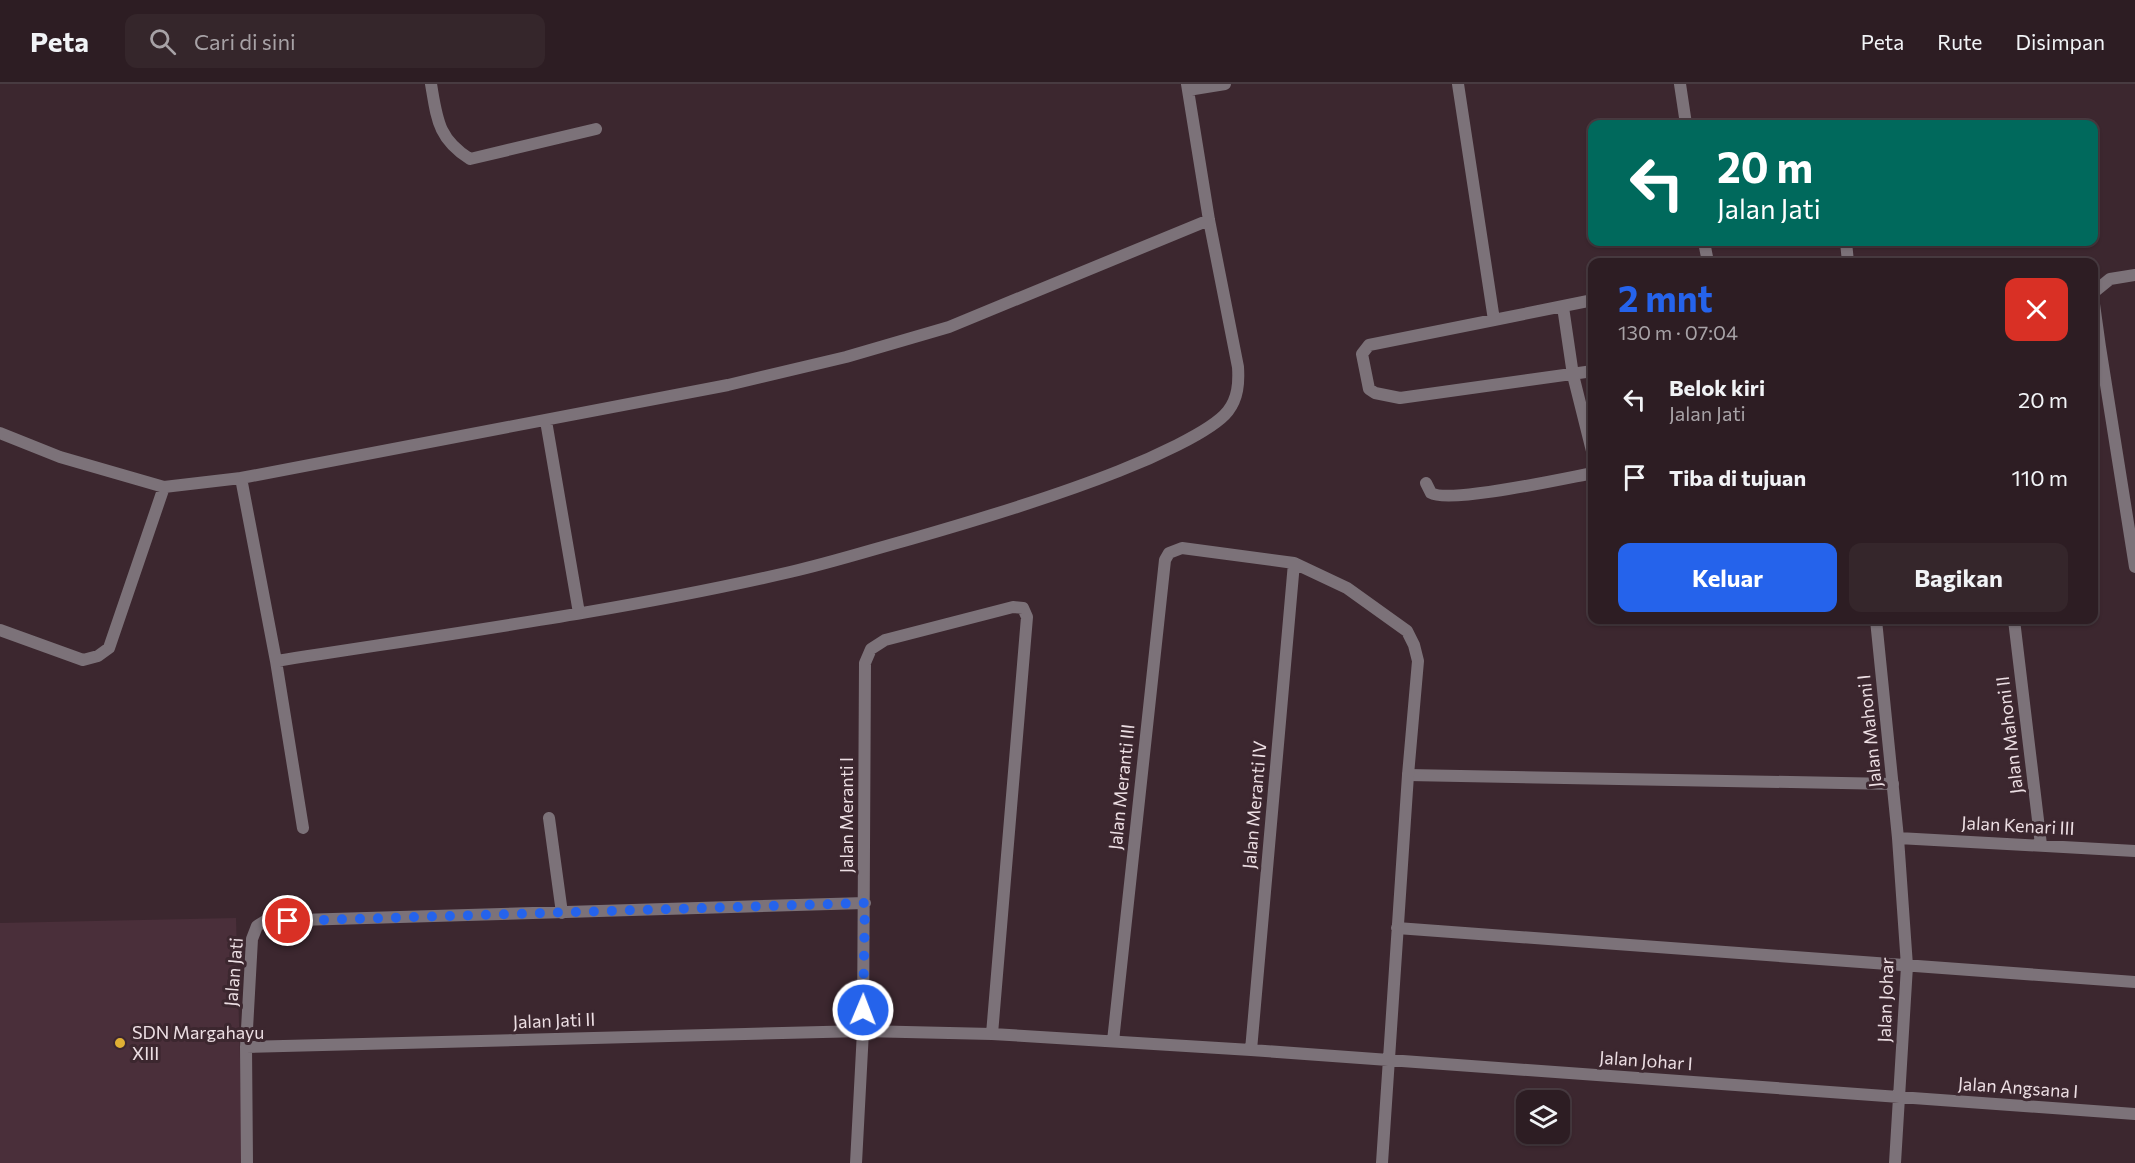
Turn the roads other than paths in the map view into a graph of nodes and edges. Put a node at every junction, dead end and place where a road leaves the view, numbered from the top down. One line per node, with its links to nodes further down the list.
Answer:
1 (431, 84): 7 (street)
2 (1225, 84): 5 (street)
3 (1458, 84): 13 (street)
4 (1680, 84): 6 (street)
5 (1187, 87): 8 (street)
6 (1685, 120)
7 (596, 129)
8 (1209, 220): 17 (street); 26 (street)
9 (2135, 275): 10 (street)
10 (2098, 289)
11 (1588, 301): 12 (street)
12 (1563, 307): 13 (street); 16 (street)
13 (1494, 320): 16 (street)
14 (2098, 353): 25 (street)
15 (1588, 372): 16 (street)
16 (1573, 375): 19 (street)
17 (546, 421): 21 (street); 26 (street)
18 (0, 433): 23 (street)
19 (1588, 435)
20 (1588, 474): 22 (street)
21 (241, 478): 23 (street); 30 (street)
22 (1426, 483)
23 (164, 488): 29 (street)
24 (1294, 563): 31 (street); 45 (street, Jalan Meranti III); 47 (street, Jalan Meranti IV)
25 (2135, 567)
26 (579, 613): 30 (street)
27 (1876, 624): 32 (street, Jalan Mahoni I)
28 (2014, 624): 36 (street, Jalan Mahoni II)
29 (0, 630)
30 (276, 661): 34 (street)
31 (1408, 775): 32 (street); 40 (street)
32 (1893, 784): 35 (street, Jalan Mahoni I)
33 (549, 818): 39 (street)
34 (303, 828)
35 (1898, 838): 36 (street, Jalan Kenari III); 41 (street, Jalan Johar)
36 (2041, 845): 37 (street, Jalan Kenari III)
37 (2135, 850)
38 (865, 903): 39 (street, Jalan Jati); 43 (street, Jalan Meranti I); 44 (street, Jalan Meranti I)
39 (562, 914): 46 (street, Jalan Jati)
40 (1397, 928): 41 (street); 48 (street)
41 (1907, 966): 42 (street); 49 (street, Jalan Johar)
42 (2135, 982)
43 (863, 1031): 44 (street, Jalan Jati II); 46 (street, Jalan Jati II); 52 (street, Jalan Meranti I)
44 (992, 1034): 45 (street, Jalan Jati II)
45 (1113, 1041): 47 (street, Jalan Johar I)
46 (246, 1047): 51 (street, Jalan Jati)
47 (1251, 1050): 48 (street, Jalan Johar I)
48 (1390, 1061): 49 (street, Jalan Johar I); 53 (street)
49 (1899, 1098): 50 (street, Jalan Angsana I); 54 (street, Jalan Johar)
50 (2135, 1114)
51 (247, 1163)
52 (856, 1163)
53 (1382, 1163)
54 (1895, 1163)

